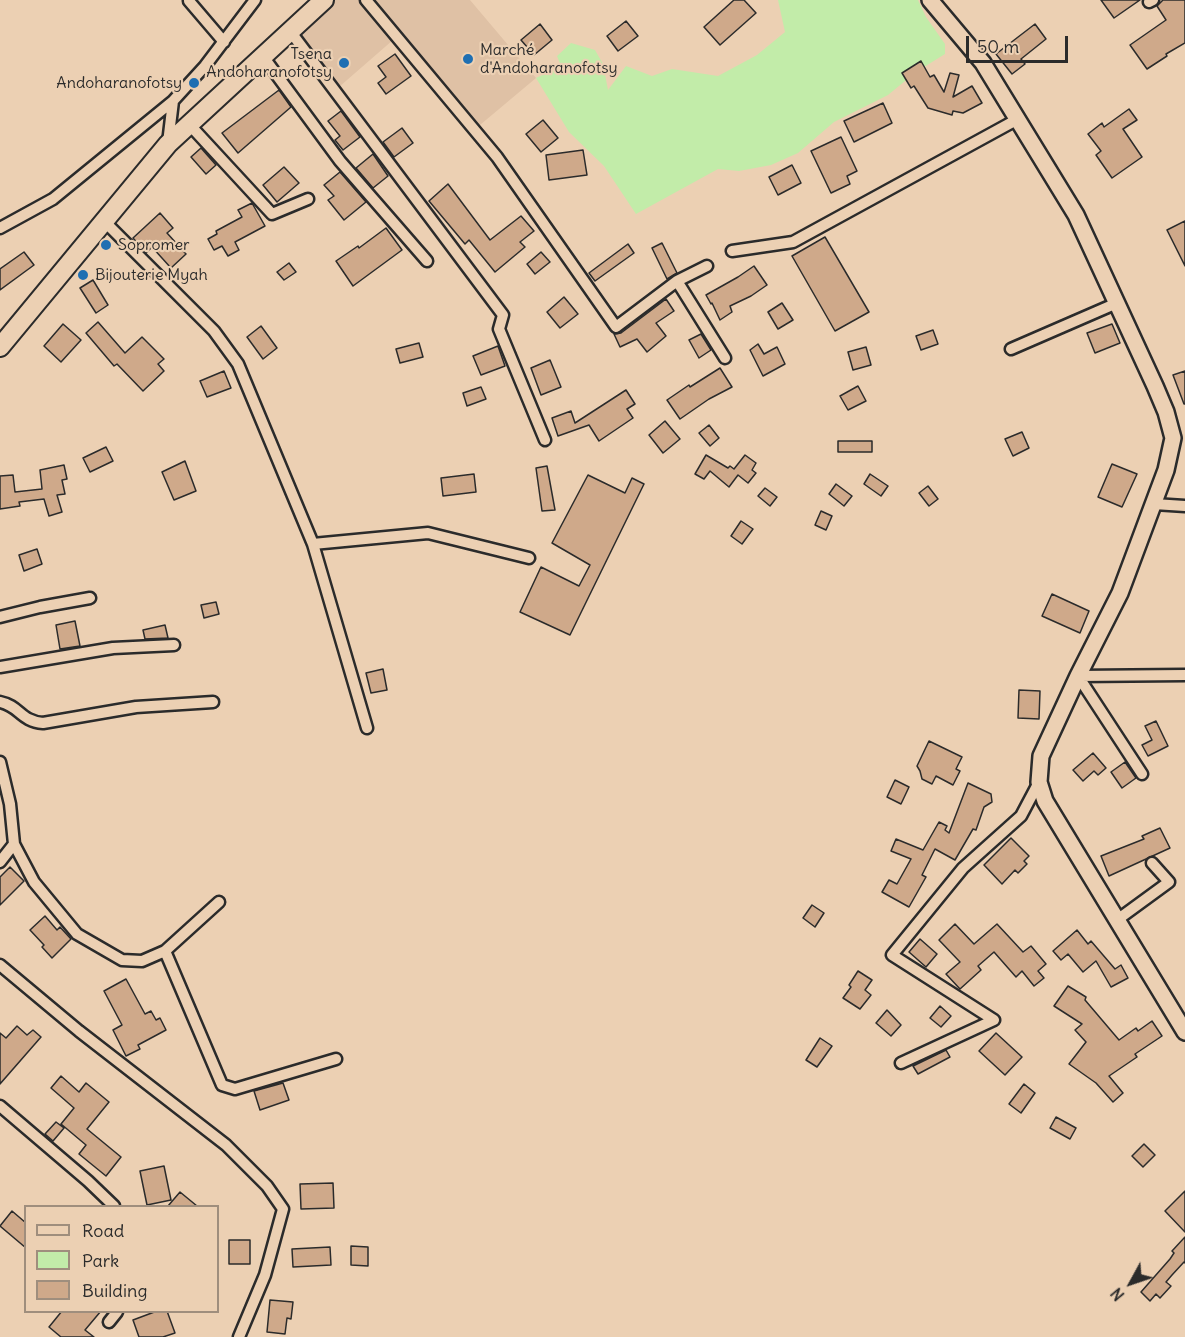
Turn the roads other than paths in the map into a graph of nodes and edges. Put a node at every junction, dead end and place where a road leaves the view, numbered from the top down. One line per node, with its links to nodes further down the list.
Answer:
1 (255, 0): 7 (street)
2 (324, 0): 6 (main road)
3 (366, 0): 19 (street)
4 (930, 0): 10 (street)
5 (189, 1): 7 (street)
6 (290, 31): 8 (main road); 24 (street)
7 (224, 42): 9 (street)
8 (262, 55): 11 (main road); 17 (street)
9 (173, 101): 12 (street); 15 (street)
10 (1018, 119): 16 (street); 20 (street)
11 (188, 123): 12 (main road); 13 (street)
12 (168, 144): 14 (main road)
13 (308, 199)
14 (104, 221): 21 (main road); 27 (street)
15 (0, 228)
16 (732, 251)
17 (427, 261)
18 (707, 266): 19 (street)
19 (677, 281): 23 (street)
20 (1117, 303): 22 (street); 25 (street)
21 (0, 347)
22 (1011, 350)
23 (725, 358)
24 (545, 440)
25 (1154, 504): 26 (street); 34 (street)
26 (1185, 506)
27 (313, 544): 28 (street); 37 (street)
28 (529, 558)
29 (90, 598): 30 (street)
30 (0, 617)
31 (174, 645): 32 (street)
32 (0, 667)
33 (1185, 675): 34 (street)
34 (1078, 676): 39 (street); 40 (street)
35 (0, 702): 36 (street)
36 (213, 702)
37 (367, 728)
38 (0, 762): 41 (street)
39 (1142, 774)
40 (1039, 782): 45 (street); 50 (street)
41 (14, 844): 42 (street); 46 (street)
42 (0, 862)
43 (1152, 863): 45 (street)
44 (219, 902): 46 (street)
45 (1117, 920): 48 (street)
46 (165, 951): 49 (street)
47 (0, 965): 55 (street)
48 (1185, 1032)
49 (336, 1059)
50 (901, 1063)
51 (0, 1106): 52 (street)
52 (113, 1205)
53 (116, 1313): 54 (street)
54 (109, 1322)
55 (239, 1337)

